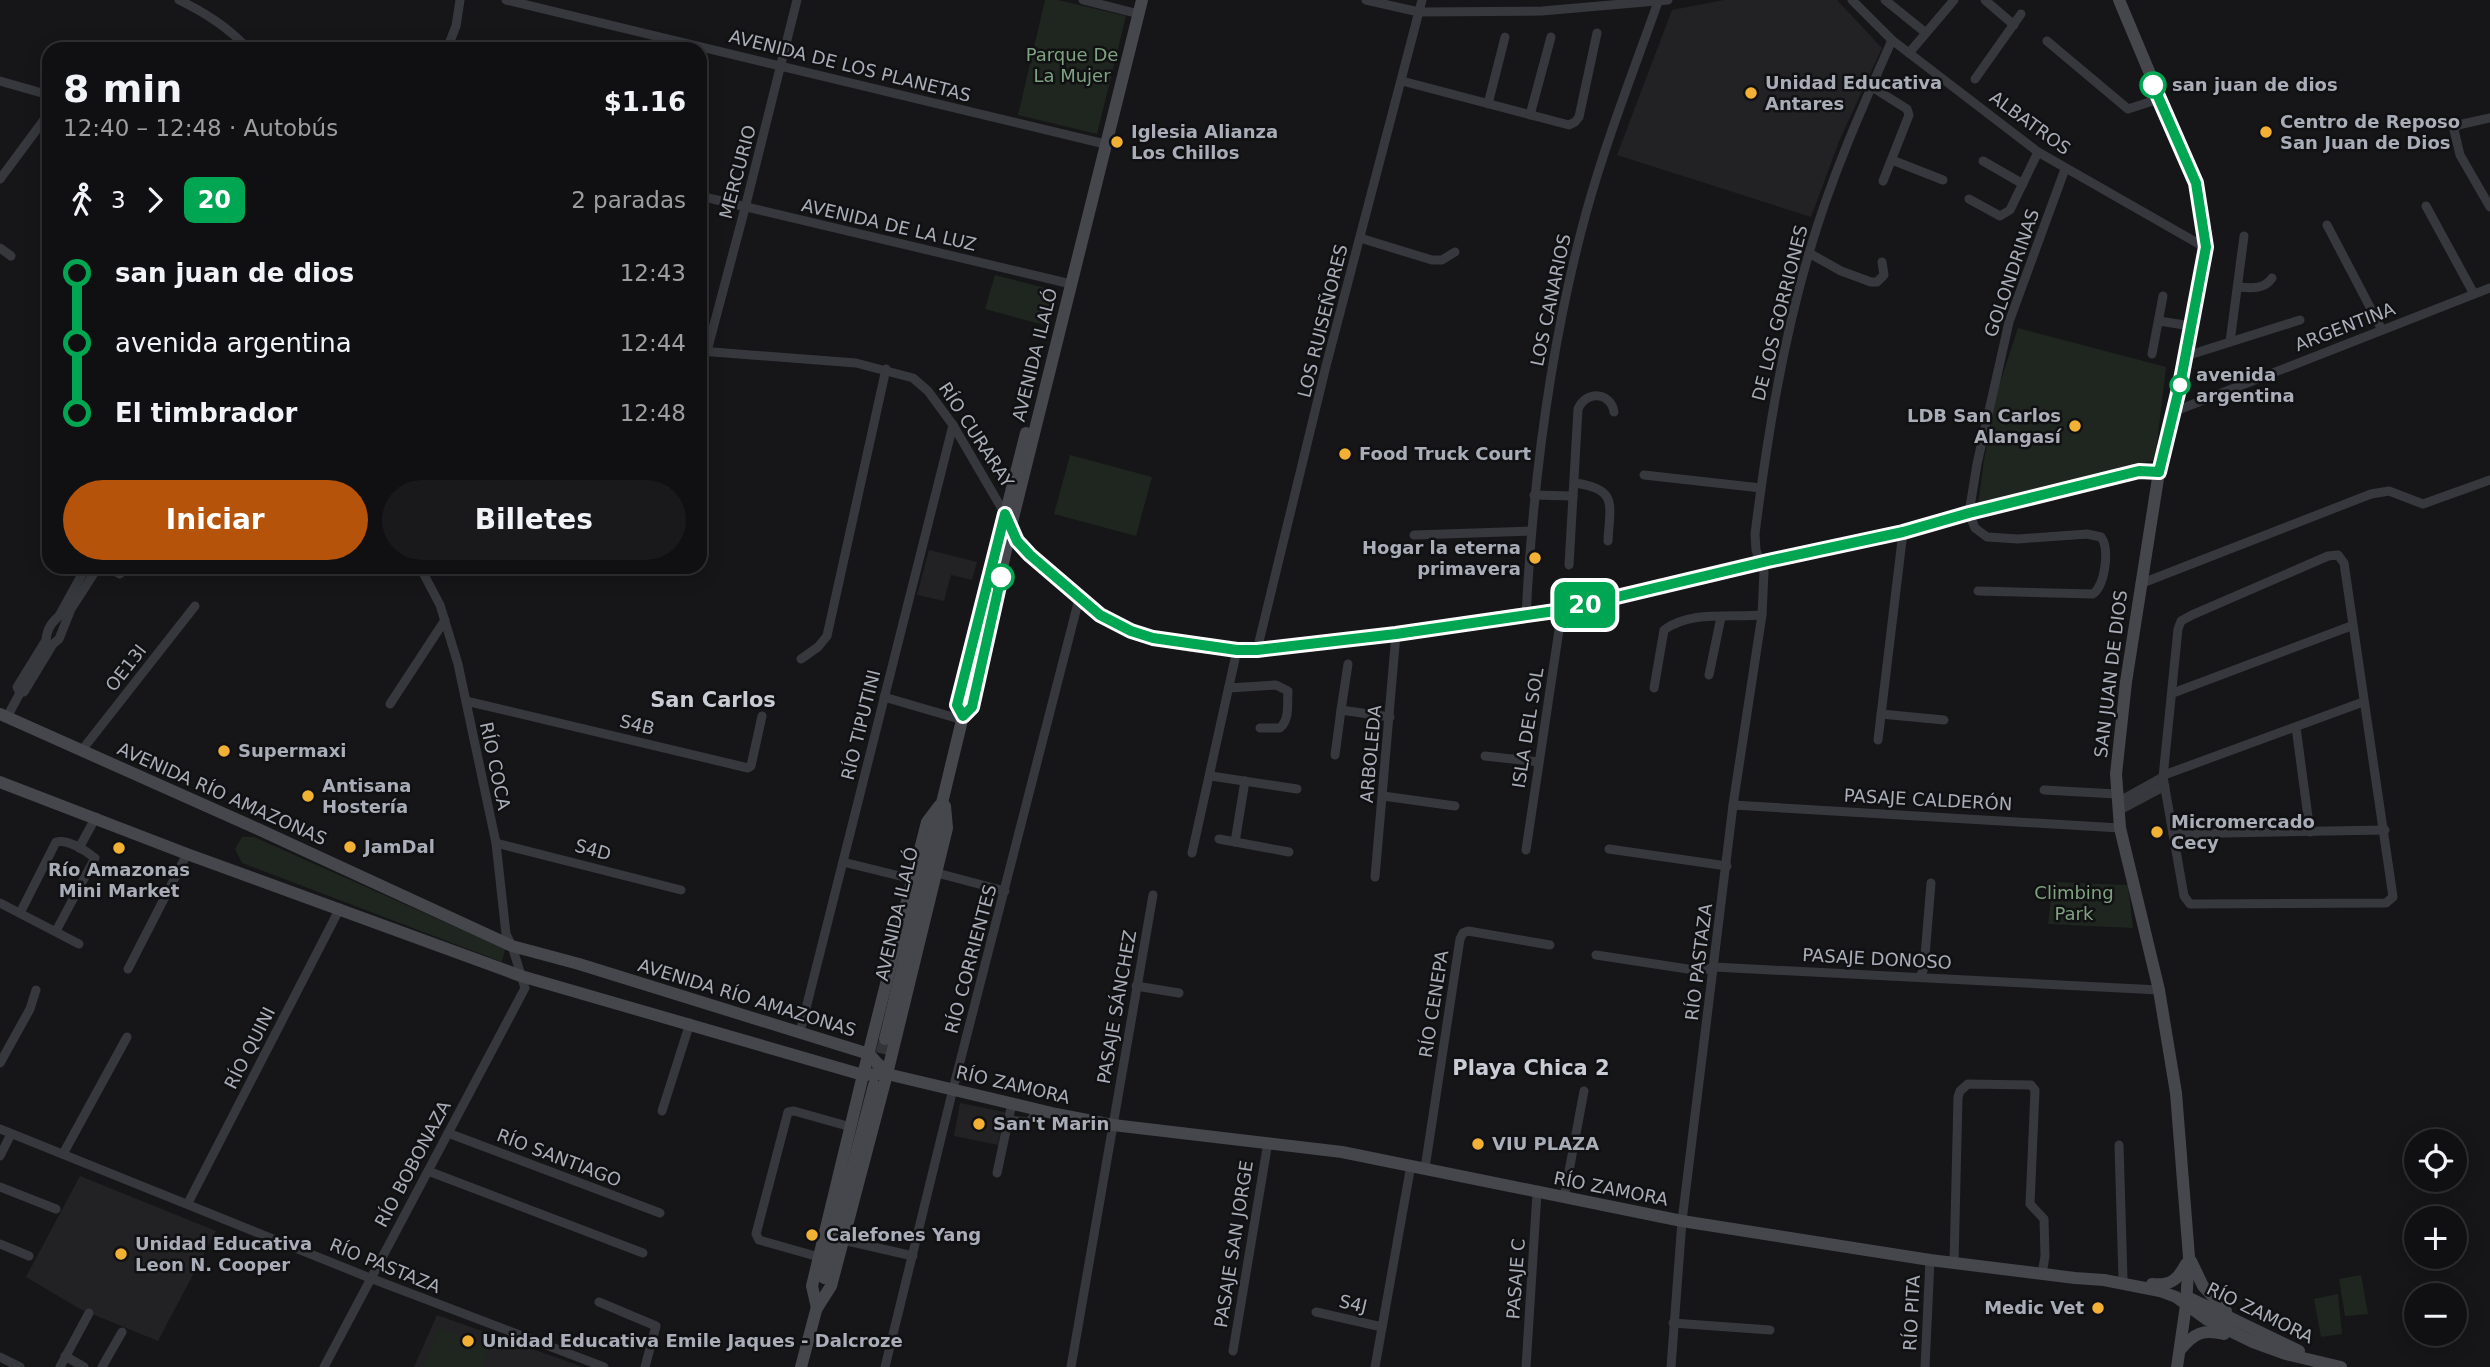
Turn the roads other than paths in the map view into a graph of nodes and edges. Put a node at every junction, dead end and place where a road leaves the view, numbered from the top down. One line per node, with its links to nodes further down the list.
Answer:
1 (179, 0): 26 (street)
2 (460, 0): 27 (street)
3 (506, 0): 28 (street, AVENIDA DE LOS PLANETAS)
4 (797, 0): 31 (street, MERCURIO)
5 (1083, 0): 16 (street)
6 (1366, 0): 17 (street)
7 (1422, 0): 17 (street, LOS RUISEÑORES)
8 (1668, 0): 15 (street)
9 (1852, 0): 24 (street, ALBATROS)
10 (1885, 0): 21 (street)
11 (1954, 0): 21 (street)
12 (1985, 0): 19 (street)
13 (2119, 0): 37 (street, SAN JUAN DE DIOS)
14 (1631, 2): 15 (street); 17 (street)
15 (1658, 2): 89 (street, LOS CANARIOS)
16 (1138, 7): 42 (street, AVENIDA ILALÓ)
17 (1419, 12): 34 (street, LOS RUISEÑORES)
18 (2021, 14): 19 (street)
19 (2014, 25): 32 (street)
20 (1597, 33): 39 (street)
21 (1926, 33): 30 (street)
22 (1505, 37): 38 (street)
23 (1551, 37): 39 (street)
24 (1892, 40): 30 (street, ALBATROS); 35 (street, DE LOS GORRIONES)
25 (2047, 41): 37 (street)
26 (242, 42)
27 (450, 42)
28 (684, 42)
29 (707, 47): 31 (street, AVENIDA DE LOS PLANETAS)
30 (1909, 53): 43 (street, ALBATROS)
31 (782, 65): 42 (street, AVENIDA DE LOS PLANETAS); 55 (street, MERCURIO)
32 (1975, 79)
33 (0, 81): 36 (street)
34 (1402, 81): 38 (street); 58 (street, LOS RUISEÑORES)
35 (1872, 87): 44 (street); 62 (street, DE LOS GORRIONES)
36 (42, 93)
37 (2159, 99): 59 (street, SAN JUAN DE DIOS)
38 (1488, 104): 39 (street)
39 (1530, 115)
40 (2490, 118): 54 (street)
41 (42, 122): 47 (street)
42 (1102, 144): 66 (street, AVENIDA ILALÓ)
43 (2038, 152): 46 (street, ALBATROS); 50 (street)
44 (1892, 160): 48 (street); 49 (street)
45 (1983, 162): 50 (street)
46 (2065, 169): 59 (street, ALBATROS); 91 (street, GOLONDRINAS)
47 (0, 179)
48 (1942, 180)
49 (1883, 181)
50 (2023, 184): 52 (street)
51 (707, 198): 55 (street, AVENIDA DE LA LUZ)
52 (1969, 199)
53 (2426, 206): 69 (street)
54 (2490, 207)
55 (745, 208): 66 (street, AVENIDA DE LA LUZ); 75 (street, MERCURIO)
56 (2327, 225): 74 (street)
57 (2244, 236): 67 (street)
58 (1360, 238): 61 (street); 116 (street, LOS RUISEÑORES)
59 (2206, 247): 73 (street, SAN JUAN DE DIOS)
60 (0, 248): 63 (street)
61 (1455, 252)
62 (1809, 253): 64 (street); 88 (street, DE LOS GORRIONES)
63 (11, 256)
64 (1882, 262)
65 (2272, 278): 67 (street)
66 (1067, 283): 92 (street, AVENIDA ILALÓ); 93 (street, AVENIDA ILALÓ)
67 (2238, 287): 76 (street)
68 (2490, 288): 69 (street, ARGENTINA)
69 (2474, 293): 74 (street, ARGENTINA)
70 (2163, 296): 72 (street)
71 (2300, 320): 76 (street)
72 (2159, 321): 73 (street); 78 (street)
73 (2191, 326): 79 (street, SAN JUAN DE DIOS)
74 (2382, 330): 82 (street, ARGENTINA)
75 (707, 337)
76 (2230, 342): 79 (street)
77 (707, 351): 80 (street, RÍO CURARAY)
78 (2152, 354)
79 (2186, 356): 82 (street, SAN JUAN DE DIOS)
80 (886, 369): 83 (street, RÍO CURARAY); 117 (street)
81 (1614, 412): 87 (street)
82 (2173, 412): 84 (street, SAN JUAN DE DIOS)
83 (953, 425): 92 (street, RÍO CURARAY); 123 (street, RÍO TIPUTINI)
84 (2159, 472): 91 (street, RÍO CURARAY); 103 (street, SAN JUAN DE DIOS)
85 (1644, 475): 88 (street)
86 (2490, 480): 103 (street)
87 (1575, 483): 90 (street); 97 (street)
88 (1761, 488): 98 (street, DE LOS GORRIONES)
89 (1534, 495): 90 (street); 94 (street, LOS CANARIOS)
90 (1573, 496): 99 (street)
91 (1969, 513): 95 (street, RÍO CURARAY); 104 (street)
92 (1005, 514): 93 (street, RÍO CURARAY); 132 (street, AVENIDA ILALÓ)
93 (1012, 528): 106 (street, RÍO CURARAY); 132 (street, AVENIDA ILALÓ)
94 (1531, 531): 96 (street); 110 (street, LOS CANARIOS)
95 (1903, 532): 98 (street, RÍO CURARAY); 128 (street)
96 (1415, 535)
97 (1608, 541)
98 (1759, 563): 108 (street, RÍO CURARAY); 109 (street, RÍO PASTAZA)
99 (1569, 565)
100 (83, 574): 105 (street)
101 (92, 574): 105 (street)
102 (423, 574): 112 (street, RÍO COCA)
103 (2140, 584): 149 (street, SAN JUAN DE DIOS)
104 (1978, 591)
105 (76, 593): 129 (street)
106 (1079, 599): 115 (street, RÍO CURARAY); 173 (street, RÍO CORRIENTES)
107 (195, 606): 137 (street, OE13I)
108 (1562, 610): 110 (street, RÍO CURARAY); 140 (street, ISLA DEL SOL)
109 (1762, 615): 111 (street); 150 (street, RÍO PASTAZA)
110 (1526, 616): 114 (street, RÍO CURARAY)
111 (1721, 617): 119 (street); 121 (street)
112 (445, 620): 124 (street, RÍO COCA); 126 (street)
113 (2351, 626): 122 (street); 122 (street); 125 (street)
114 (1396, 634): 116 (street, RÍO CURARAY); 131 (street, ARBOLEDA)
115 (1237, 650): 116 (street, RÍO CURARAY); 120 (street)
116 (1257, 650)
117 (801, 659)
118 (1348, 664): 127 (street)
119 (1709, 675)
120 (1229, 688): 135 (street); 141 (street)
121 (1654, 688)
122 (2173, 693): 142 (street)
123 (884, 697): 132 (street); 166 (street, RÍO TIPUTINI)
124 (466, 701): 130 (street, S4B); 159 (street, RÍO COCA)
125 (2363, 702): 134 (street); 154 (street)
126 (390, 704)
127 (1341, 710): 131 (street); 138 (street)
128 (1881, 714): 133 (street); 136 (street)
129 (4, 716): 137 (street, AVENIDA RÍO AMAZONAS)
130 (762, 716)
131 (1390, 717): 147 (street, ARBOLEDA)
132 (963, 718): 148 (street, AVENIDA ILALÓ)
133 (1944, 720)
134 (2296, 727): 142 (street); 155 (street)
135 (1260, 728)
136 (1878, 740)
137 (82, 750): 181 (street, AVENIDA RÍO AMAZONAS)
138 (1335, 755)
139 (1485, 756): 140 (street)
140 (1539, 762): 162 (street, ISLA DEL SOL)
141 (1210, 776): 143 (street); 165 (street)
142 (2164, 780): 149 (street); 156 (street)
143 (1245, 781): 145 (street); 158 (street)
144 (0, 782): 152 (street)
145 (1297, 789)
146 (2044, 790): 149 (street)
147 (1383, 796): 151 (street); 169 (street, ARBOLEDA)
148 (944, 799): 168 (street); 170 (street); 194 (street, AVENIDA ILALÓ)
149 (2117, 802): 153 (street, SAN JUAN DE DIOS)
150 (1733, 805): 153 (street, PASAJE CALDERÓN); 167 (street, RÍO PASTAZA)
151 (1455, 806)
152 (96, 817): 160 (street); 164 (street)
153 (2120, 828): 188 (street, SAN JUAN DE DIOS)
154 (2385, 830): 155 (street); 156 (street)
155 (2310, 832): 156 (street)
156 (2173, 834)
157 (1219, 839): 158 (street)
158 (1235, 842): 163 (street)
159 (496, 843): 172 (street, S4D); 181 (street, RÍO COCA)
160 (79, 848): 177 (street); 178 (street)
161 (1609, 849): 167 (street)
162 (1526, 850)
163 (1289, 852)
164 (187, 853): 176 (street); 184 (street)
165 (1192, 853)
166 (843, 862): 170 (street); 192 (street, RÍO TIPUTINI)
167 (1727, 866): 183 (street, RÍO PASTAZA)
168 (937, 873): 173 (street); 197 (street)
169 (1375, 877)
170 (912, 879): 195 (street)
171 (1931, 883): 186 (street)
172 (681, 890)
173 (1005, 891): 200 (street, RÍO CORRIENTES)
174 (1153, 895): 187 (street, PASAJE SÁNCHEZ)
175 (0, 904): 177 (street)
176 (340, 908): 185 (street); 222 (street, RÍO QUINI)
177 (20, 913): 178 (street)
178 (56, 931): 179 (street)
179 (79, 944)
180 (1550, 945): 216 (street, RÍO CENEPA)
181 (512, 946): 185 (street, RÍO COCA); 192 (street, AVENIDA RÍO AMAZONAS)
182 (1596, 955): 183 (street, PASAJE DONOSO)
183 (1714, 967): 186 (street, PASAJE DONOSO); 225 (street, RÍO PASTAZA)
184 (128, 969)
185 (521, 976): 191 (street); 209 (street, RÍO BOBONAZA)
186 (1920, 977): 188 (street, PASAJE DONOSO)
187 (1136, 986): 190 (street); 206 (street, PASAJE SÁNCHEZ)
188 (2159, 989): 232 (street, SAN JUAN DE DIOS)
189 (36, 990): 196 (street)
190 (1179, 993)
191 (690, 1023): 198 (street); 204 (street)
192 (800, 1032): 195 (street, AVENIDA RÍO AMAZONAS)
193 (127, 1037): 213 (street)
194 (885, 1039)
195 (869, 1054): 197 (street, AVENIDA RÍO AMAZONAS); 198 (street)
196 (0, 1063)
197 (887, 1073): 198 (street); 200 (street, RÍO ZAMORA); 226 (street)
198 (863, 1075): 207 (street)
199 (874, 1085): 242 (street)
200 (953, 1089): 202 (street, RÍO ZAMORA); 230 (street, RÍO CORRIENTES)
201 (1584, 1091): 221 (street)
202 (1012, 1103): 203 (street, RÍO ZAMORA); 205 (street)
203 (1035, 1109): 205 (street); 206 (street, RÍO ZAMORA)
204 (662, 1111)
205 (1009, 1120): 218 (street)
206 (1113, 1125): 211 (street, RÍO ZAMORA); 257 (street, PASAJE SÁNCHEZ)
207 (851, 1127): 231 (street); 231 (street)
208 (0, 1129): 210 (street, RÍO PASTAZA)
209 (448, 1133): 217 (street, RÍO BOBONAZA); 224 (street, RÍO SANTIAGO)
210 (11, 1134): 213 (street, RÍO PASTAZA); 214 (street)
211 (1268, 1142): 215 (street, RÍO ZAMORA); 253 (street, PASAJE SAN JORGE)
212 (2119, 1145): 237 (street)
213 (64, 1154): 222 (street, RÍO PASTAZA)
214 (0, 1156)
215 (1411, 1165): 216 (street, RÍO ZAMORA); 248 (street)
216 (1425, 1168): 220 (street, RÍO ZAMORA)
217 (428, 1171): 228 (street); 236 (street, RÍO BOBONAZA)
218 (997, 1173)
219 (0, 1187): 223 (street)
220 (1537, 1193): 221 (street, RÍO ZAMORA); 268 (street, PASAJE C)
221 (1564, 1198): 225 (street, RÍO ZAMORA)
222 (188, 1203): 236 (street, RÍO PASTAZA)
223 (56, 1209)
224 (660, 1213)
225 (1682, 1221): 233 (street, RÍO ZAMORA); 246 (street, RÍO PASTAZA)
226 (843, 1240): 230 (street); 242 (street)
227 (0, 1244): 229 (street)
228 (643, 1253)
229 (29, 1256)
230 (913, 1256): 266 (street, RÍO CORRIENTES)
231 (819, 1257): 242 (street)
232 (2189, 1257): 237 (street); 240 (street, SAN JUAN DE DIOS); 247 (street)
233 (1930, 1260): 234 (street, RÍO ZAMORA); 270 (street, RÍO PITA)
234 (1954, 1263): 235 (street, RÍO ZAMORA); 235 (street)
235 (2042, 1274): 238 (street, RÍO ZAMORA)
236 (370, 1278): 262 (street, RÍO BOBONAZA); 263 (street, RÍO PASTAZA)
237 (2123, 1279): 238 (street)
238 (2104, 1280): 239 (street, RÍO ZAMORA)
239 (2160, 1291): 240 (street, RÍO ZAMORA); 245 (street)
240 (2186, 1301): 245 (street, SAN JUAN DE DIOS); 247 (street, RÍO ZAMORA); 251 (street, RÍO ZAMORA)
241 (599, 1302): 264 (street)
242 (817, 1308): 265 (street)
243 (1316, 1312): 248 (street, S4J)
244 (89, 1313): 254 (street)
245 (2184, 1322): 252 (street, SAN JUAN DE DIOS)
246 (1673, 1323): 249 (street); 269 (street, RÍO PASTAZA)
247 (2246, 1325): 256 (street, RÍO ZAMORA)
248 (1382, 1327): 267 (street)
249 (1770, 1330)
250 (121, 1332): 261 (street)
251 (2253, 1342): 252 (street); 256 (street, RÍO ZAMORA)
252 (2180, 1350): 271 (street, SAN JUAN DE DIOS)
253 (1233, 1351)
254 (65, 1356): 259 (street); 260 (street)
255 (0, 1357): 258 (street)
256 (2318, 1361): 272 (street, RÍO ZAMORA)
257 (1075, 1366)
258 (20, 1367)
259 (60, 1367)
260 (84, 1367)
261 (102, 1367)
262 (324, 1367)
263 (604, 1367)
264 (645, 1367)
265 (801, 1367)
266 (885, 1367)
267 (1376, 1367)
268 (1526, 1367)
269 (1671, 1367)
270 (1925, 1367)
271 (2178, 1367)
272 (2341, 1367)

